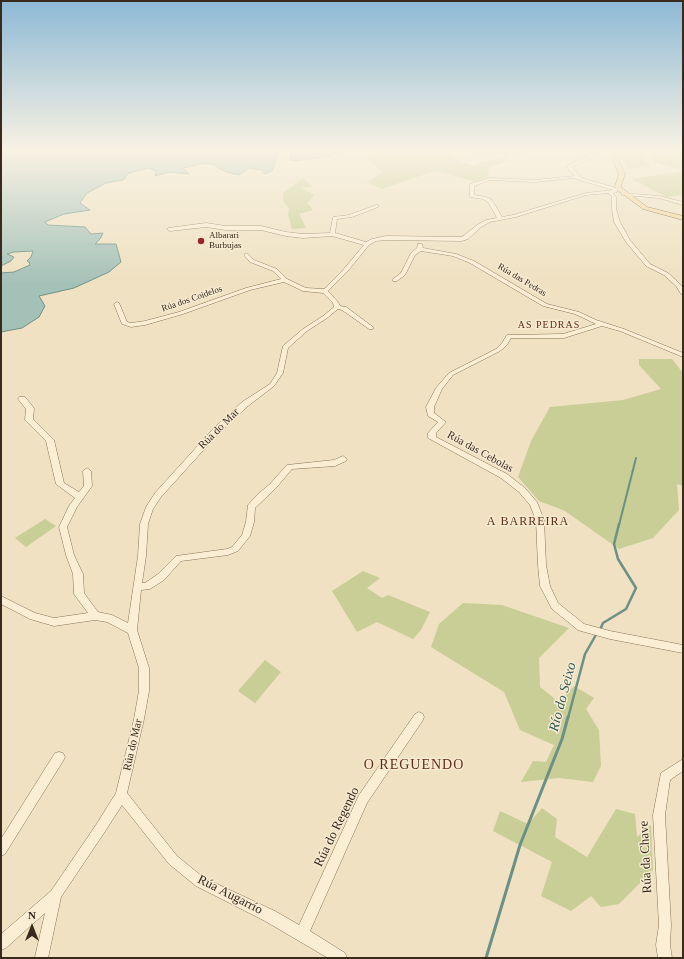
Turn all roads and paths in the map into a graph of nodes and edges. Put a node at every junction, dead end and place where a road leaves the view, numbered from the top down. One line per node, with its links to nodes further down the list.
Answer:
1 (472, 195): 8 (street)
2 (589, 195): 8 (street)
3 (615, 195): 19 (street)
4 (624, 195): 9 (main road)
5 (644, 195): 6 (street)
6 (683, 204)
7 (376, 206): 11 (street)
8 (500, 218): 12 (street)
9 (683, 218)
10 (170, 229): 11 (street)
11 (332, 234): 13 (street)
12 (420, 238): 13 (street); 14 (street)
13 (366, 244): 18 (street)
14 (420, 249): 17 (street); 22 (street, Rúa das Pedras)
15 (247, 255): 16 (street)
16 (285, 280): 18 (street); 20 (street, Rúa dos Coidelos)
17 (395, 280)
18 (325, 291): 21 (street)
19 (683, 293)
20 (118, 304)
21 (337, 307): 23 (street); 29 (street, Rúa do Mar)
22 (602, 324): 24 (street, Rúa das Pedras); 33 (street, Rúa das Cebolas)
23 (371, 328)
24 (683, 355)
25 (22, 399): 28 (street)
26 (343, 459): 29 (street)
27 (87, 471): 28 (street)
28 (80, 498): 31 (street)
29 (137, 587): 32 (street, Rúa do Mar)
30 (1, 600): 31 (street)
31 (95, 616): 32 (street)
32 (132, 630): 37 (street, Rúa do Mar)
33 (683, 649)
34 (420, 718): 40 (street, Rúa do Regendo)
35 (59, 757): 38 (street)
36 (683, 764): 44 (street, Rúa da Chave)
37 (121, 795): 39 (street, Rúa do Mar); 40 (street, Rúa Augarrío)
38 (1, 850)
39 (55, 895): 41 (street, Rúa do Mar); 42 (street, Rúa do Mar)
40 (302, 934): 43 (street, Rúa Augarrío)
41 (1, 943)
42 (42, 957)
43 (340, 958)
44 (665, 958)

